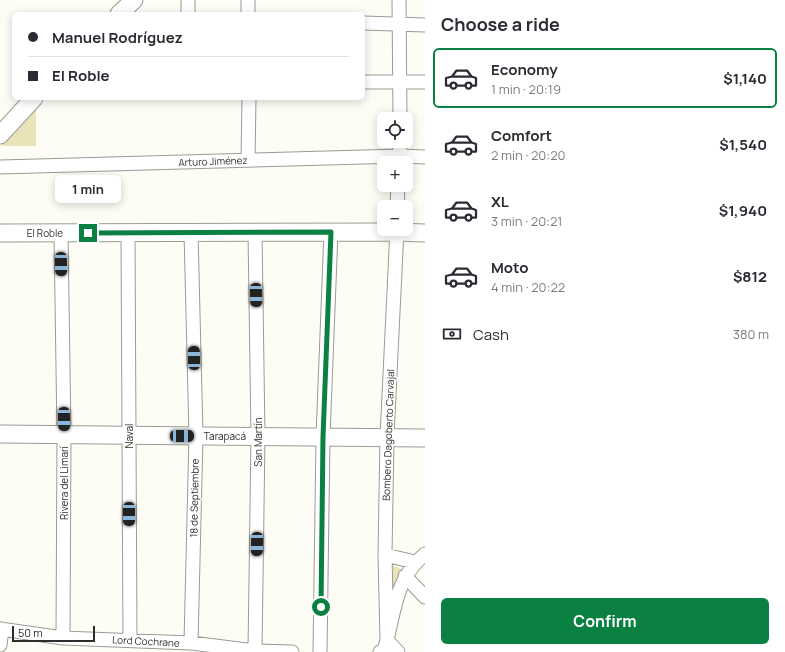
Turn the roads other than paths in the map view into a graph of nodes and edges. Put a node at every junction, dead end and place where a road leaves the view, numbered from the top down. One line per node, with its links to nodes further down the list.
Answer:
1 (134, 0): 5 (street)
2 (188, 0): 6 (street)
3 (248, 0): 7 (street)
4 (399, 0): 9 (street)
5 (122, 12)
6 (188, 12)
7 (248, 12)
8 (365, 23): 9 (street)
9 (399, 24): 10 (street); 11 (street)
10 (425, 25)
11 (401, 80): 12 (street); 13 (street); 16 (street)
12 (365, 82)
13 (425, 82)
14 (32, 100): 17 (street)
15 (249, 100): 20 (street)
16 (400, 112)
17 (0, 135)
18 (425, 157): 19 (street, Arturo Jiménez)
19 (413, 158)
20 (248, 160): 21 (street, Arturo Jiménez); 22 (street, Arturo Jiménez)
21 (377, 160)
22 (0, 167)
23 (377, 231): 26 (street, El Roble)
24 (191, 232): 25 (street, El Roble); 30 (street, El Roble); 36 (street, 18 de Septiembre)
25 (255, 232): 26 (street, El Roble); 37 (street, San Martín)
26 (331, 232): 38 (street)
27 (413, 232): 31 (street, El Roble)
28 (0, 233): 29 (street, El Roble)
29 (61, 233): 30 (street, El Roble); 34 (street, Rivera del Limarí)
30 (128, 233): 35 (street, Naval)
31 (425, 233)
32 (396, 236): 39 (street, Bombero Dagoberto Carvajal)
33 (0, 434): 34 (street, Tarapacá)
34 (64, 435): 35 (street, Tarapacá); 47 (street, Rivera del Limarí)
35 (129, 435): 36 (street, Tarapacá); 48 (street, Naval)
36 (196, 436): 37 (street, Tarapacá); 50 (street, 18 de Septiembre)
37 (258, 436): 38 (street, Tarapacá); 52 (street, San Martín)
38 (323, 437): 39 (street, Tarapacá); 54 (street)
39 (386, 438): 40 (street, Tarapacá); 42 (street, Bombero Dagoberto Carvajal)
40 (425, 438)
41 (425, 554): 43 (street)
42 (385, 555): 43 (street); 49 (street, Bombero Dagoberto Carvajal)
43 (415, 562): 44 (street)
44 (405, 576): 45 (street); 49 (street)
45 (425, 597)
46 (1, 629): 47 (street, Lord Cochrane); 51 (street)
47 (63, 638): 48 (street, Lord Cochrane)
48 (130, 640): 50 (street, Lord Cochrane)
49 (387, 640): 55 (street); 56 (street)
50 (191, 643): 52 (street, Lord Cochrane)
51 (0, 645)
52 (255, 652): 53 (street, Lord Cochrane)
53 (292, 652)
54 (320, 652)
55 (380, 652)
56 (398, 652)

